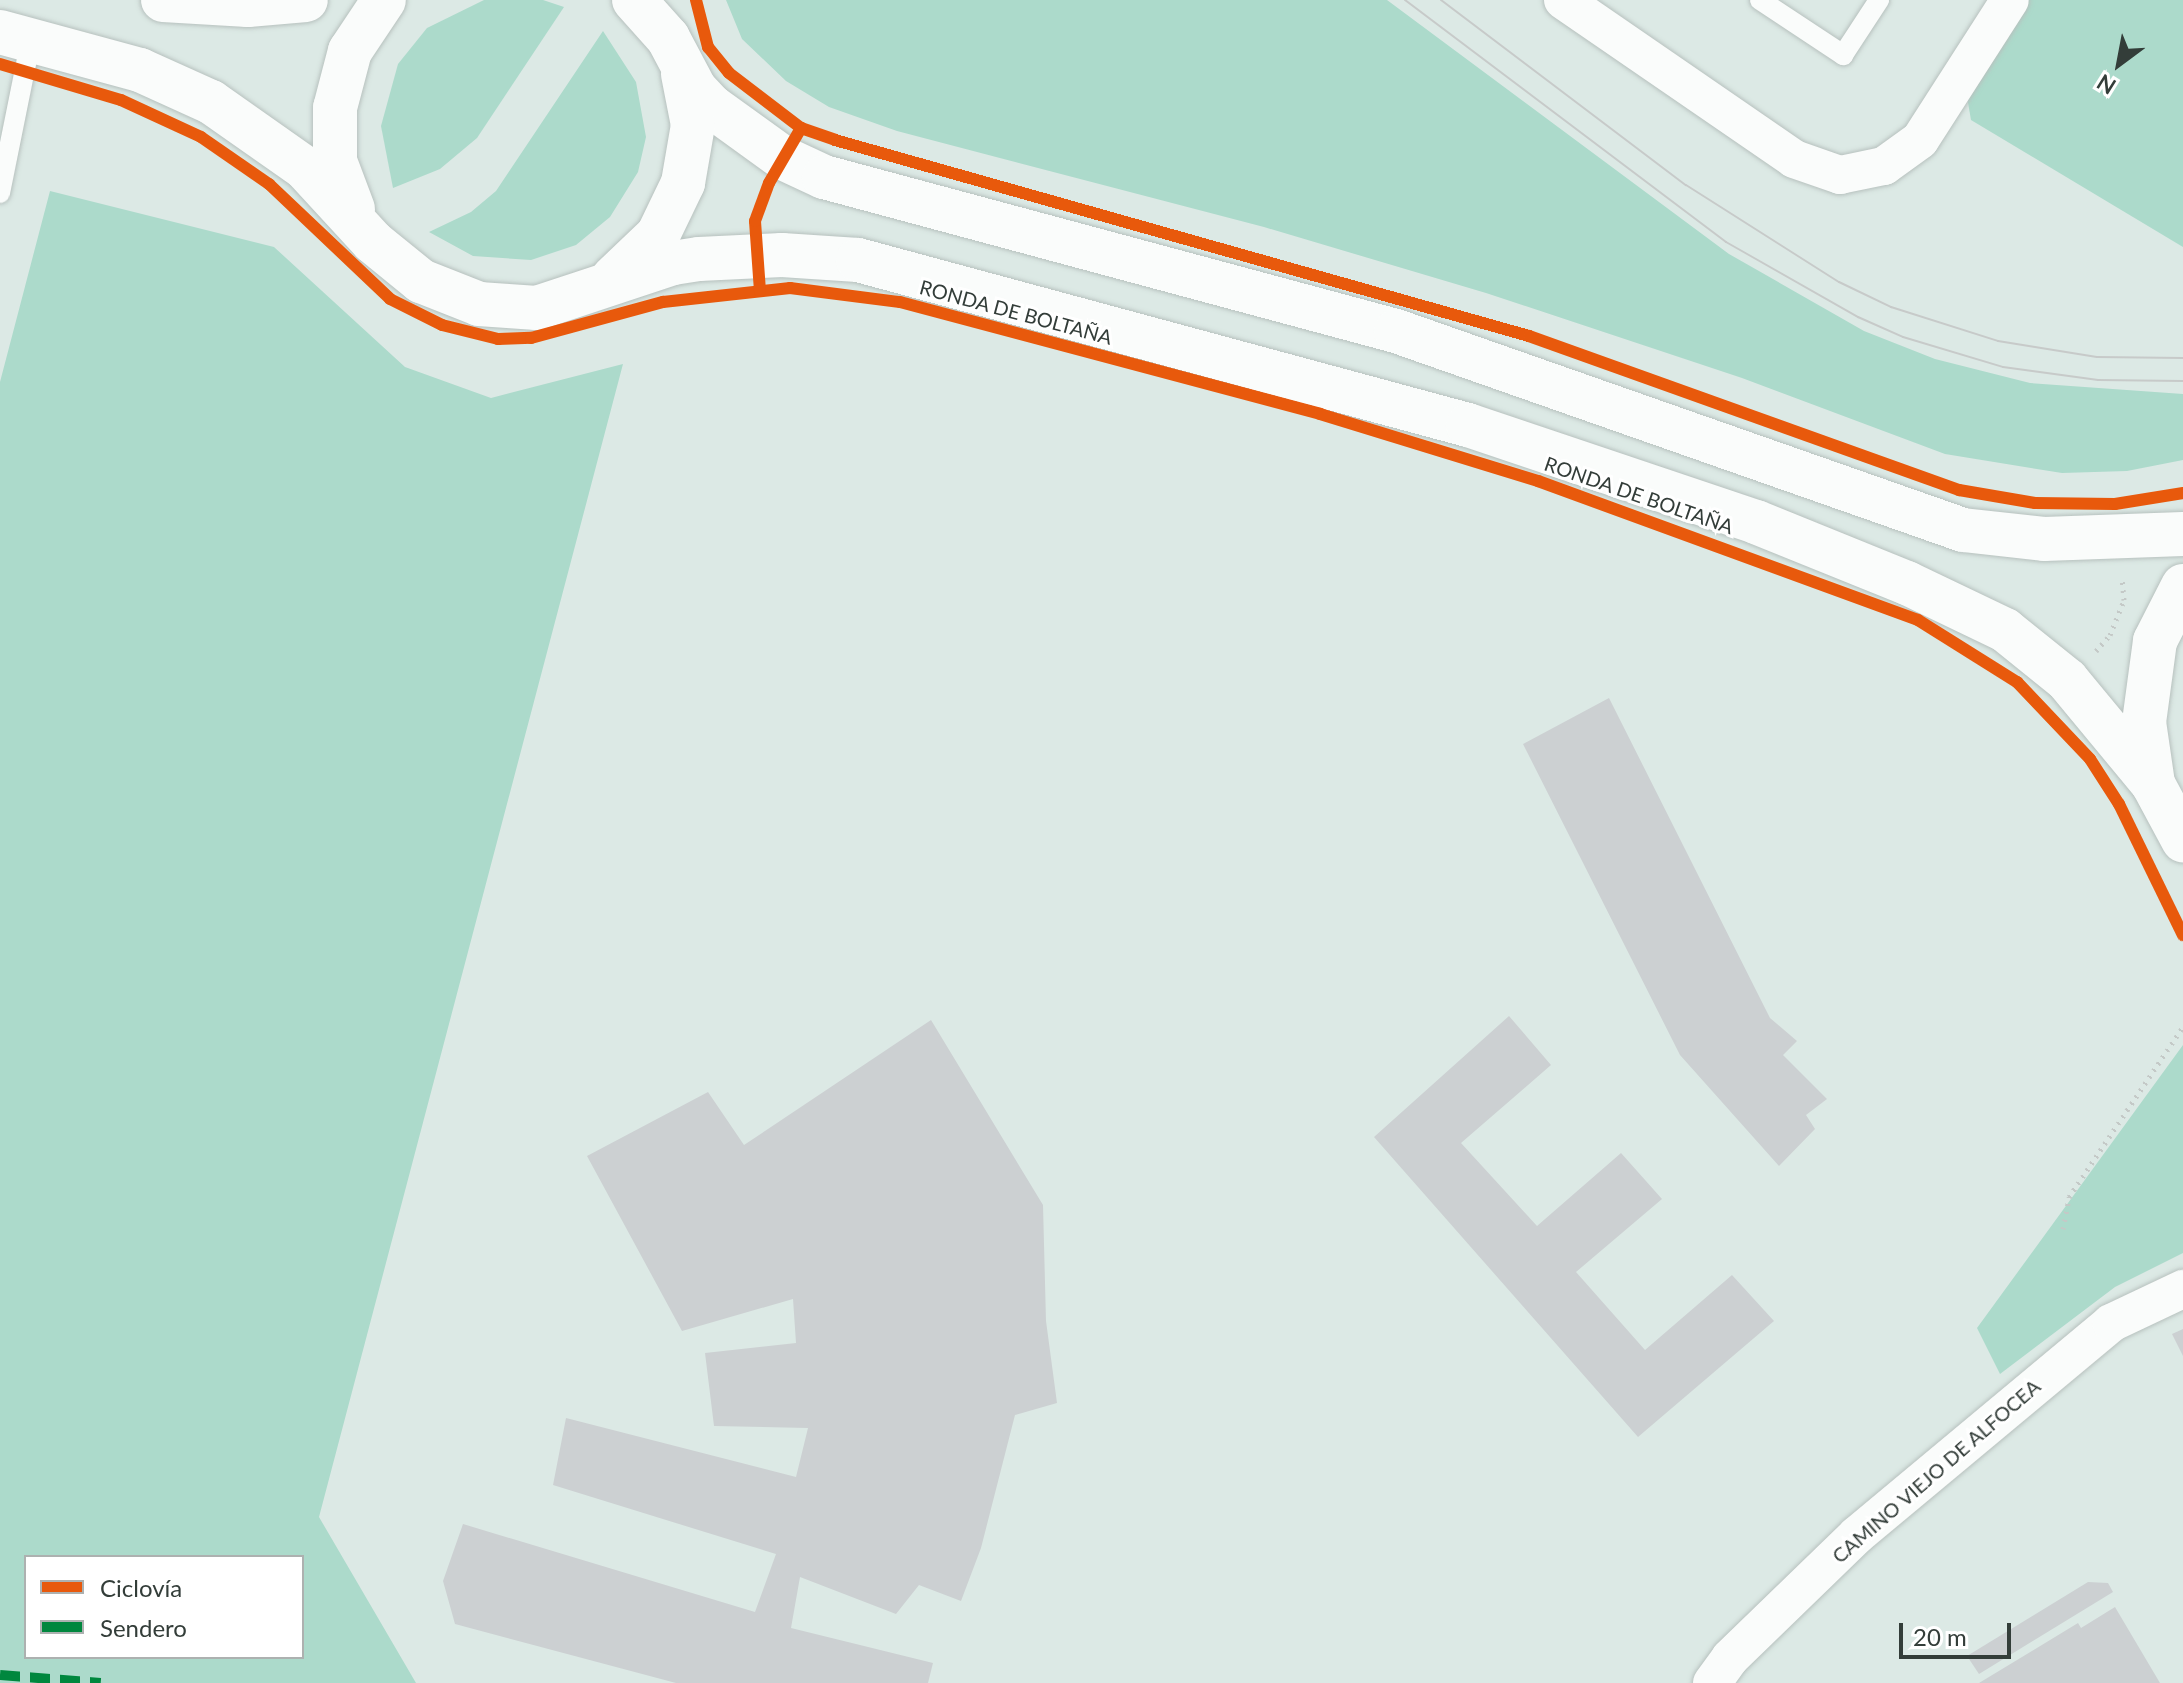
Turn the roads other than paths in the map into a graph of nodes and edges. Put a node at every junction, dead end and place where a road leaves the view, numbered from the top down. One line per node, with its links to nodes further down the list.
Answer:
1 (163, 0): 2 (main road)
2 (306, 0)
3 (384, 0): 12 (main road, RONDA DE BOLTAÑA)
4 (634, 0): 9 (main road, RONDA DE BOLTAÑA)
5 (1563, 0): 8 (street)
6 (1760, 0): 7 (lane)
7 (1879, 0)
8 (2010, 0)
9 (670, 34): 13 (main road, RONDA DE BOLTAÑA); 14 (main road, RONDA DE BOLTAÑA)
10 (15, 35): 11 (lane); 12 (main road, RONDA DE BOLTAÑA)
11 (0, 193)
12 (373, 242): 13 (main road, RONDA DE BOLTAÑA)
13 (589, 293): 16 (main road, RONDA DE BOLTAÑA)
14 (2183, 534)
15 (2183, 586): 16 (main road)
16 (2153, 784): 17 (main road)
17 (2183, 840)
18 (2183, 1289): 19 (street, CAMINO VIEJO DE ALFOCEA)
19 (1725, 1675)

